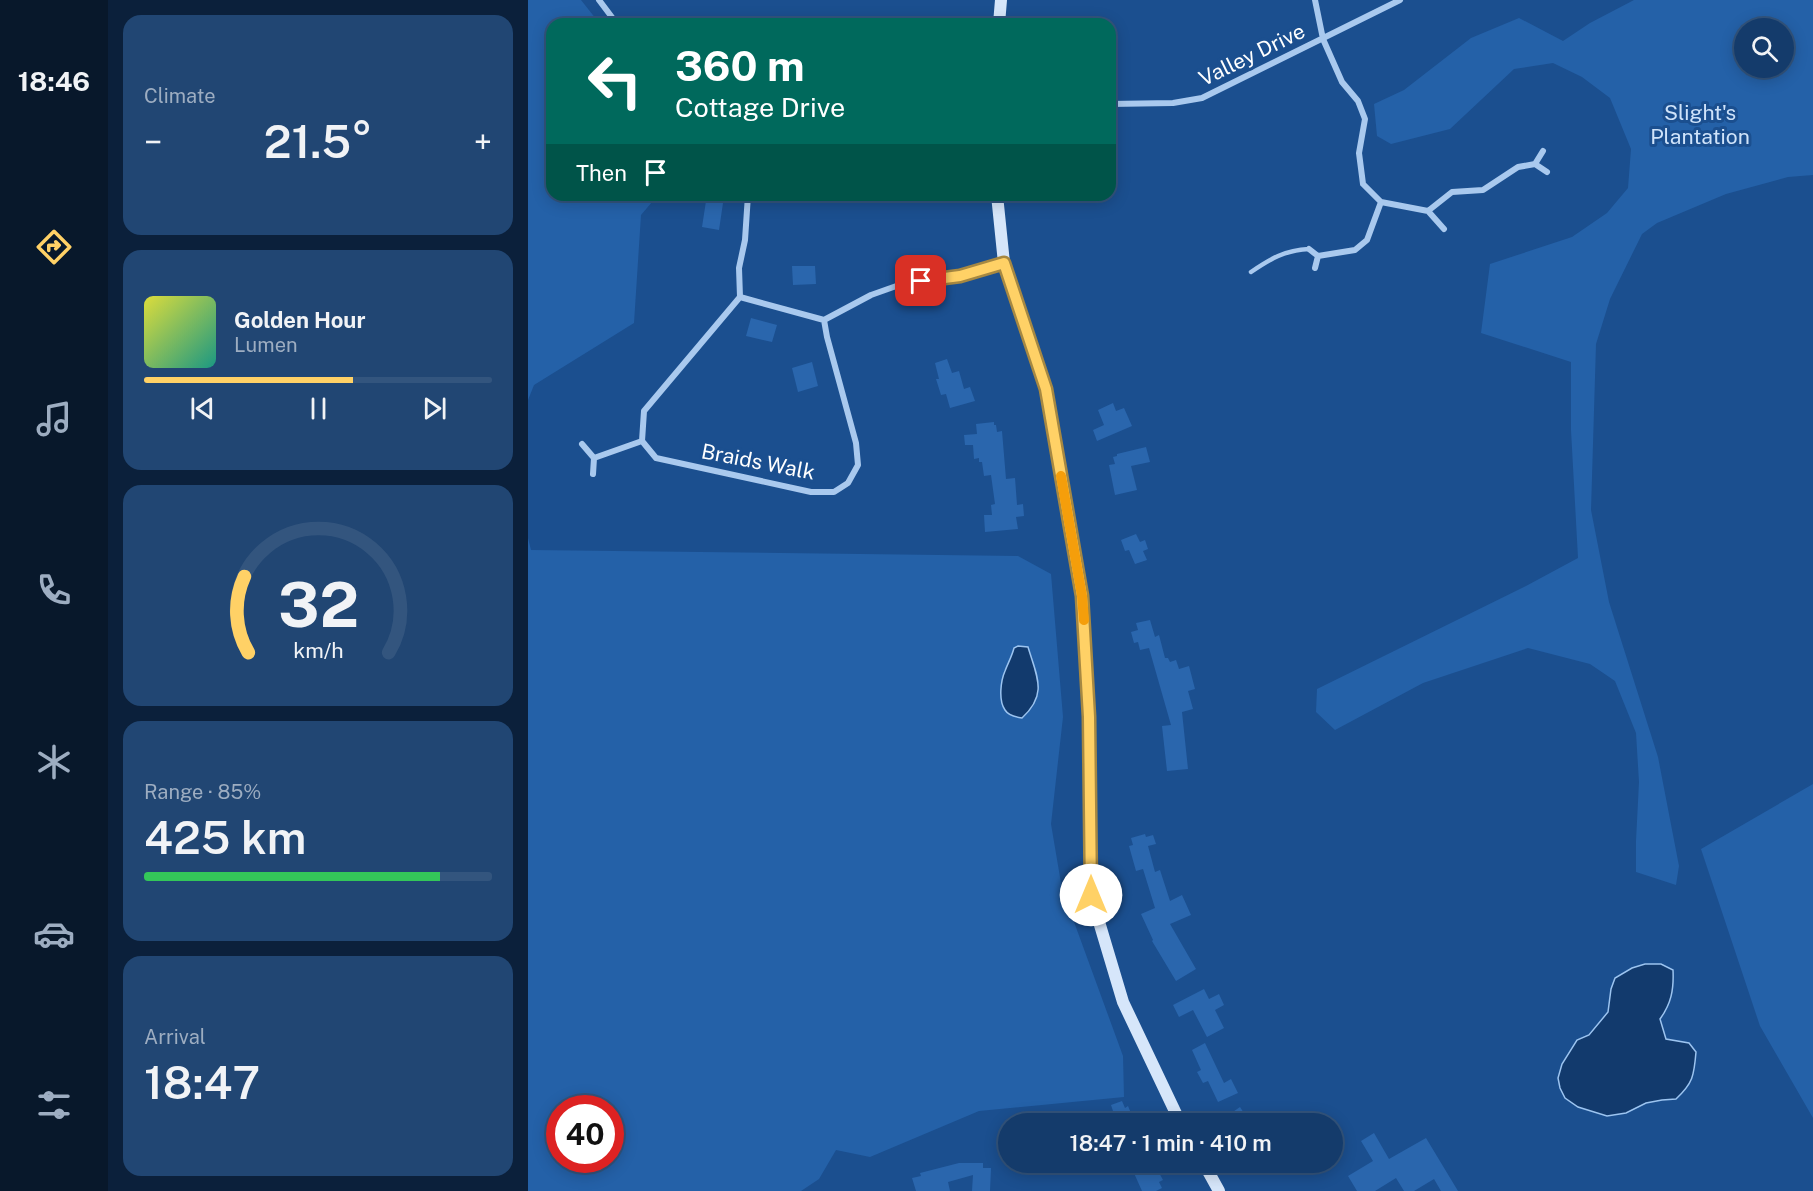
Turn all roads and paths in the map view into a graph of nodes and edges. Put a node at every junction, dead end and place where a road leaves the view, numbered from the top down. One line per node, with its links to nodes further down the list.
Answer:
1 (598, 0): 5 (street)
2 (1001, 0): 6 (street)
3 (1315, 0): 7 (street)
4 (1400, 0): 7 (street, Valley Drive)
5 (612, 18)
6 (1000, 18)
7 (1323, 39): 8 (street, Valley Drive); 14 (street)
8 (1116, 104)
9 (1543, 151): 10 (street)
10 (1535, 164): 11 (street); 15 (street)
11 (1546, 172)
12 (748, 201): 22 (street)
13 (998, 201): 19 (street)
14 (1381, 202): 15 (street); 18 (street)
15 (1428, 211): 16 (street)
16 (1444, 229)
17 (1309, 249): 18 (street); 21 (lane)
18 (1318, 256): 20 (street)
19 (1004, 263): 23 (street); 28 (street)
20 (1315, 268)
21 (1251, 272)
22 (740, 297): 23 (street); 24 (street)
23 (824, 320): 24 (street, Braids Walk)
24 (642, 441): 26 (street)
25 (582, 444): 26 (street)
26 (594, 458): 27 (street)
27 (593, 474)
28 (1176, 1113)
29 (1209, 1173): 30 (street)
30 (1219, 1191)

